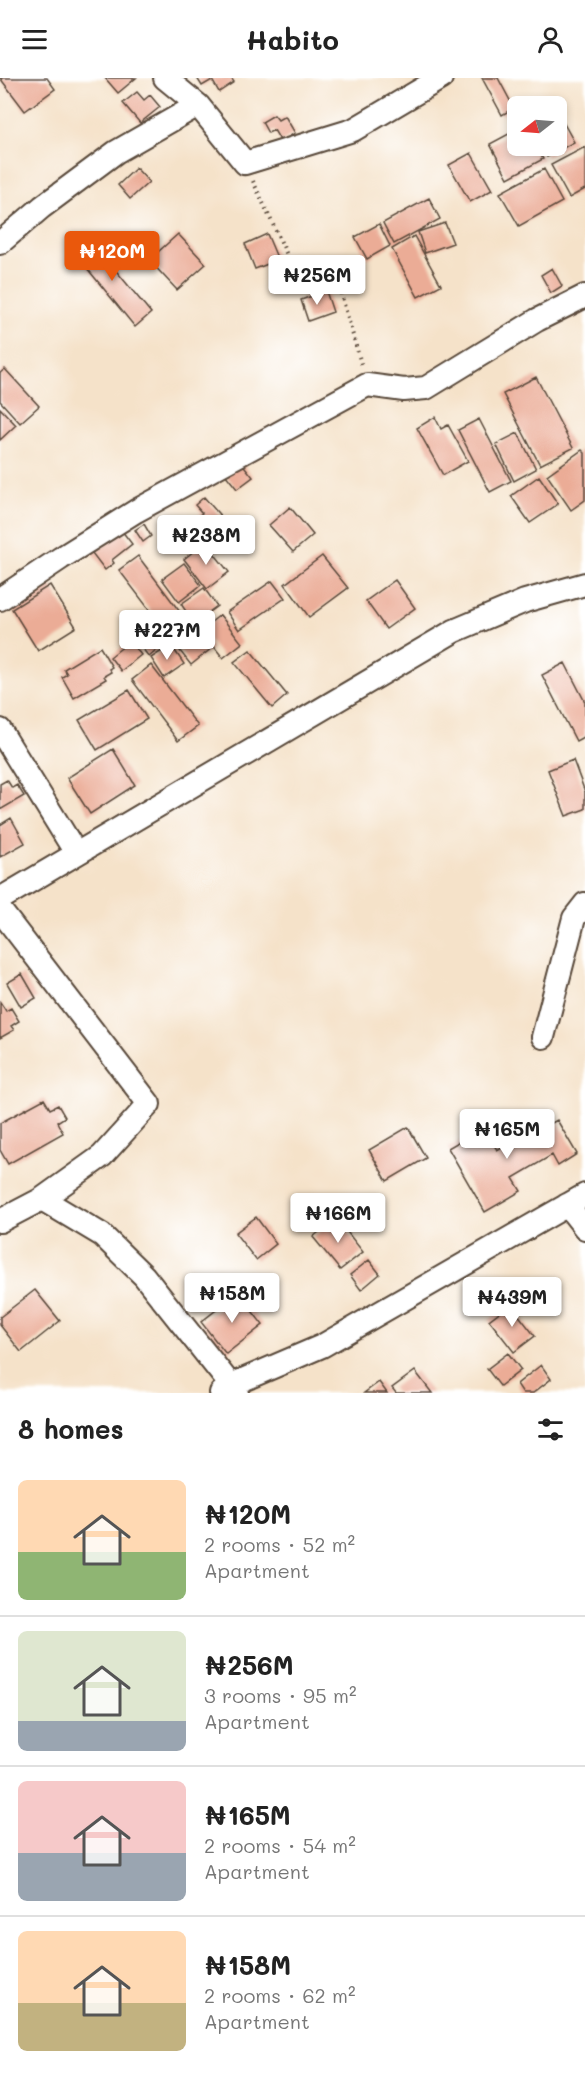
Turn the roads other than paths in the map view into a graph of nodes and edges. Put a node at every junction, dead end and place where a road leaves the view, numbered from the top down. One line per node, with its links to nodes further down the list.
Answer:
1 (165, 78): 3 (street)
2 (441, 78): 3 (street)
3 (198, 105): 4 (street)
4 (0, 243)
5 (585, 296): 7 (street)
6 (585, 584): 9 (street)
7 (0, 599)
8 (0, 730): 9 (street)
9 (76, 854): 10 (street)
10 (0, 899)
11 (585, 904): 13 (street)
12 (0, 910): 14 (street)
13 (543, 1037)
14 (42, 1199): 16 (street); 18 (street)
15 (576, 1200): 17 (street); 18 (street)
16 (0, 1221)
17 (585, 1228)
18 (230, 1390)

